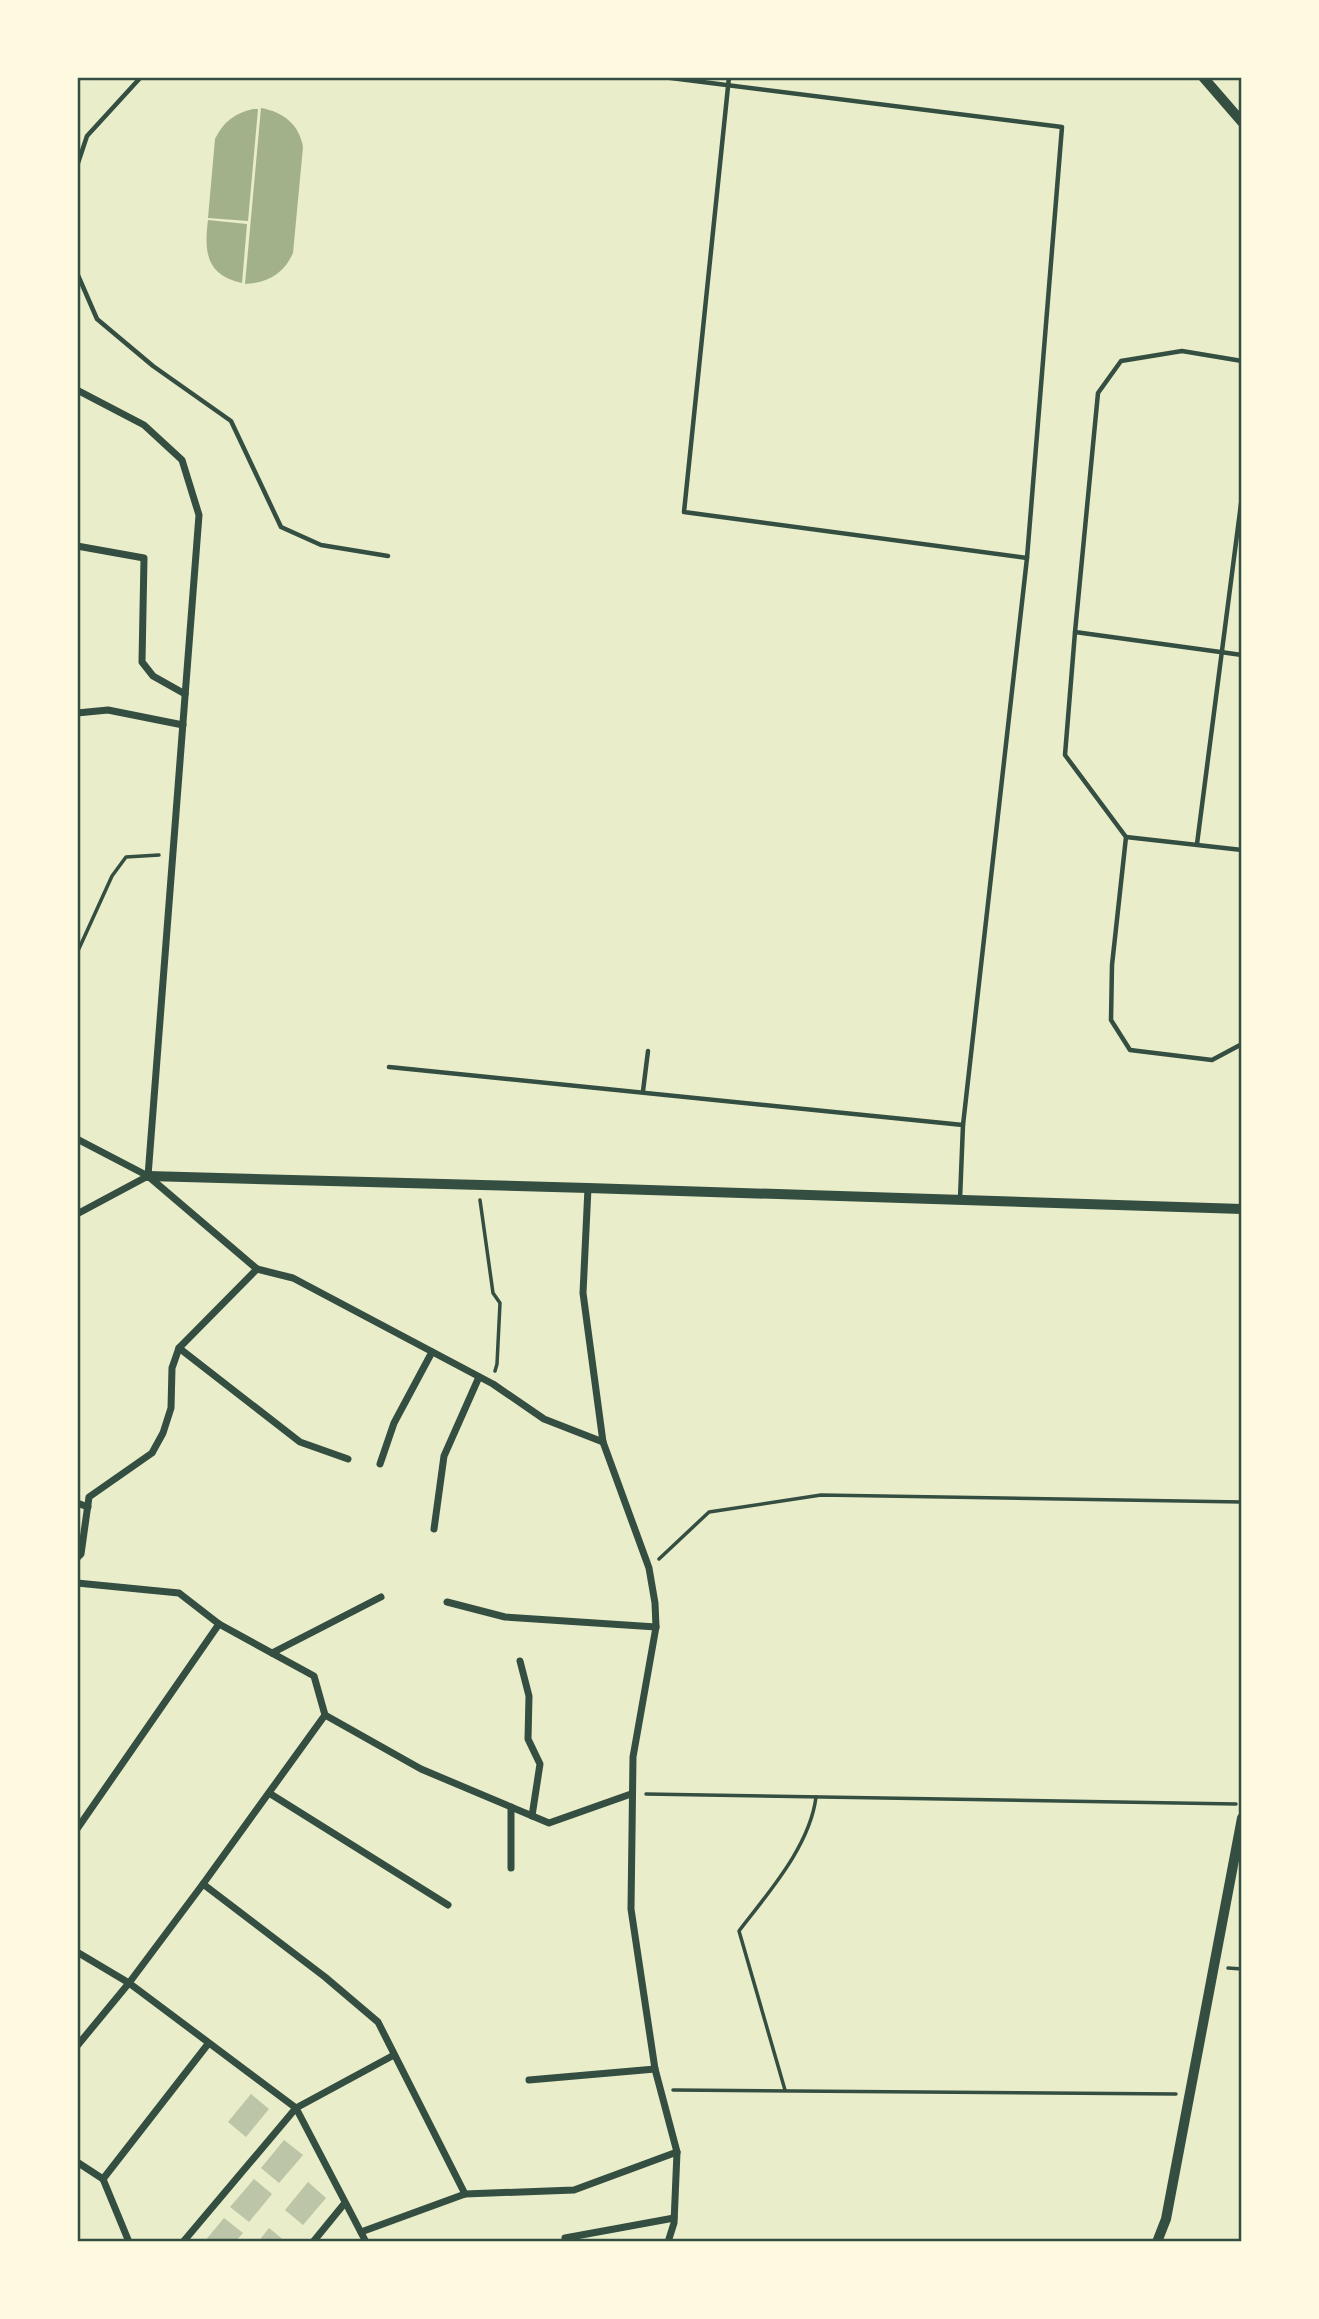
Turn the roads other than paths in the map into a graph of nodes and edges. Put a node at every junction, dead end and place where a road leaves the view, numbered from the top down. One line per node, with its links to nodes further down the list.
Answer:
1 (141, 77): 7 (lane)
2 (663, 77): 5 (lane)
3 (729, 77): 5 (lane)
4 (1203, 77): 6 (street)
5 (728, 84): 14 (lane); 14 (lane)
6 (1242, 122)
7 (77, 166)
8 (77, 274): 13 (lane)
9 (1242, 361): 15 (lane)
10 (77, 390): 18 (street)
11 (1242, 496): 16 (lane)
12 (77, 546): 18 (street)
13 (388, 556)
14 (1027, 558): 28 (lane)
15 (1075, 632): 16 (lane); 21 (lane)
16 (1223, 652): 17 (lane); 22 (lane)
17 (1242, 654)
18 (185, 694): 20 (street)
19 (77, 713): 20 (street)
20 (183, 725): 30 (street)
21 (1125, 837): 22 (lane); 24 (lane)
22 (1197, 844): 23 (lane)
23 (1242, 850)
24 (1242, 1044)
25 (648, 1051): 27 (lane)
26 (389, 1067): 27 (lane)
27 (643, 1091): 28 (lane)
28 (963, 1125): 32 (lane)
29 (77, 1139): 30 (street)
30 (148, 1176): 31 (street); 34 (street); 35 (street)
31 (588, 1188): 32 (street); 39 (street)
32 (960, 1199): 33 (street)
33 (1242, 1209)
34 (77, 1214)
35 (257, 1269): 36 (street); 37 (street)
36 (180, 1348): 40 (street); 43 (street)
37 (432, 1352): 38 (street); 41 (street)
38 (479, 1377): 39 (street); 44 (street)
39 (603, 1442): 50 (street)
40 (348, 1459)
41 (380, 1464)
42 (77, 1503): 43 (street)
43 (88, 1507): 45 (street)
44 (434, 1529)
45 (77, 1558)
46 (77, 1584): 49 (street)
47 (381, 1597): 51 (street)
48 (447, 1602): 50 (street)
49 (219, 1624): 51 (street); 59 (street)
50 (656, 1627): 55 (street)
51 (272, 1653): 53 (street)
52 (520, 1661): 57 (street)
53 (325, 1715): 54 (street); 56 (street)
54 (269, 1793): 61 (street); 62 (street)
55 (631, 1794): 57 (street); 68 (street)
56 (511, 1807): 57 (street); 60 (street)
57 (532, 1816)
58 (1242, 1818): 84 (street)
59 (77, 1829)
60 (511, 1868)
61 (203, 1884): 64 (street); 67 (street)
62 (449, 1905)
63 (77, 1952): 64 (street)
64 (129, 1983): 65 (street); 66 (street)
65 (208, 2044): 70 (street); 73 (street)
66 (77, 2046)
67 (394, 2055): 70 (street); 74 (street)
68 (655, 2069): 69 (street); 71 (street)
69 (529, 2080)
70 (296, 2108): 75 (street); 80 (street)
71 (677, 2152): 74 (street); 76 (street)
72 (77, 2162): 73 (street)
73 (103, 2179): 79 (street)
74 (465, 2193): 77 (street)
75 (344, 2204): 77 (street); 81 (street)
76 (674, 2218): 78 (street); 83 (street)
77 (361, 2232): 82 (street)
78 (565, 2238)
79 (129, 2242)
80 (183, 2242)
81 (313, 2242)
82 (366, 2242)
83 (668, 2242)
84 (1157, 2242)

